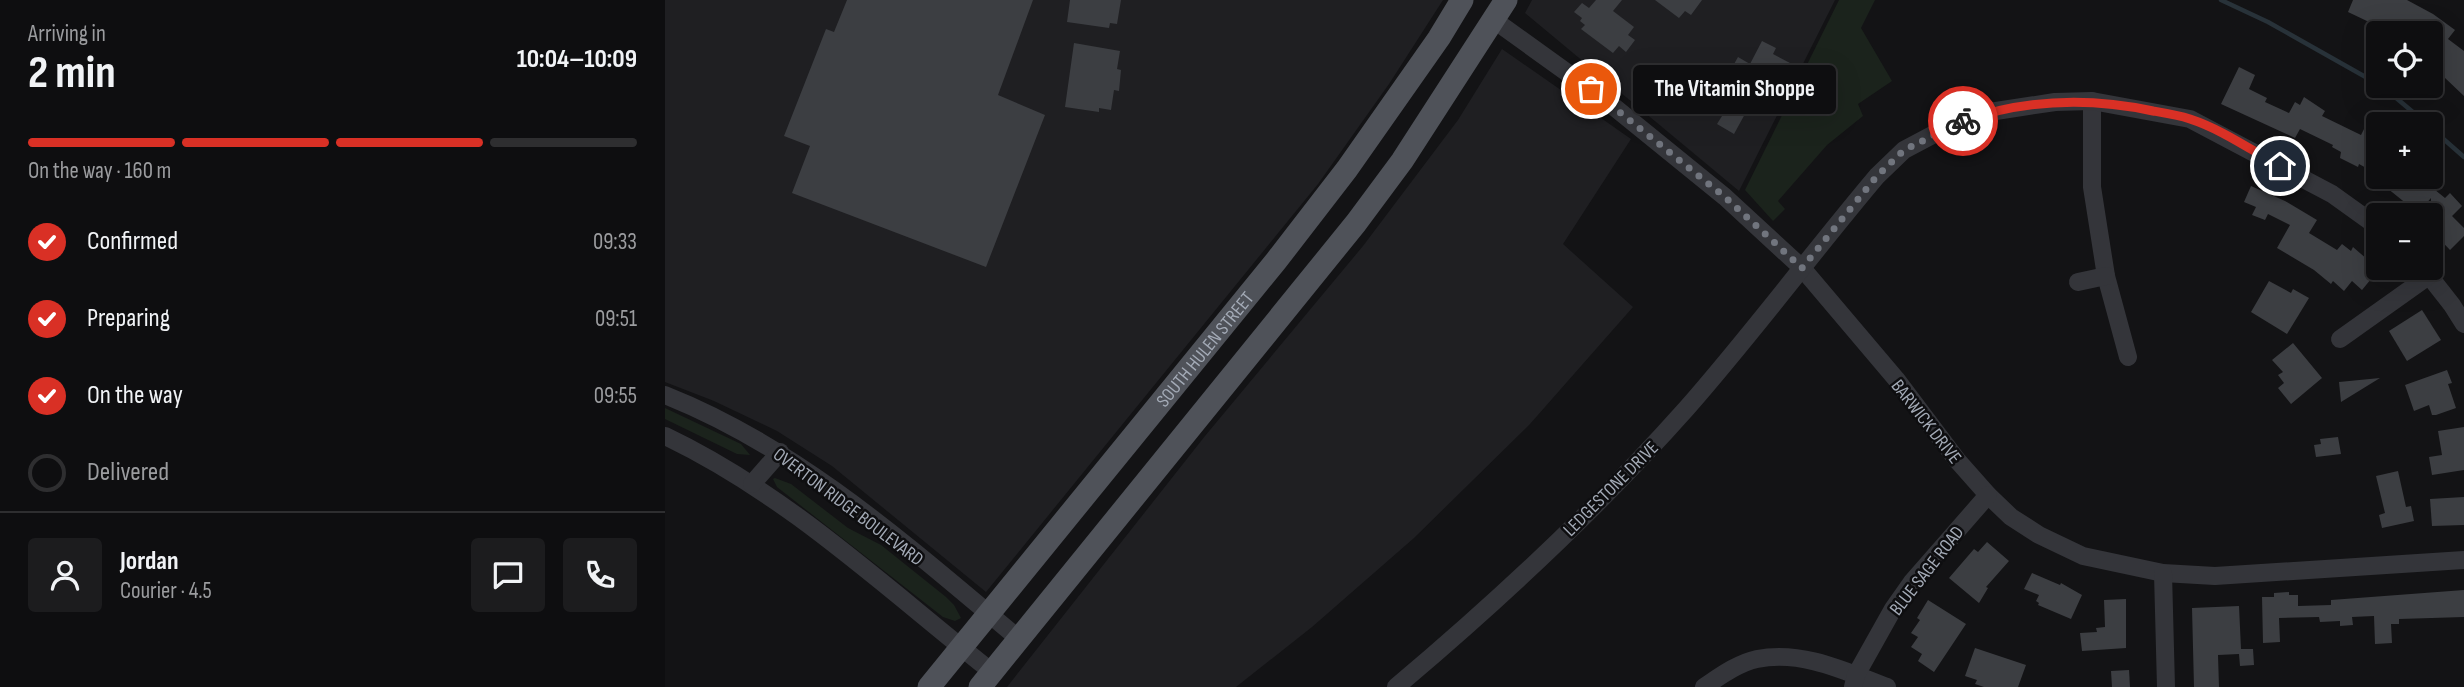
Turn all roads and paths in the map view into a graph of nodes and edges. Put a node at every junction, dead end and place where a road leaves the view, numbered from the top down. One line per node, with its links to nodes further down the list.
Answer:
1 (1462, 0): 14 (main road, SOUTH HULEN STREET)
2 (1506, 0): 3 (main road, SOUTH HULEN STREET)
3 (1494, 20): 6 (street, BARWICK DRIVE); 16 (main road, SOUTH HULEN STREET)
4 (2092, 101): 5 (street, LEDGESTONE DRIVE); 6 (street, LEDGESTONE DRIVE); 7 (street)
5 (2366, 219)
6 (1802, 268): 20 (street, BARWICK DRIVE); 29 (street, LEDGESTONE DRIVE)
7 (2106, 275): 10 (street); 13 (street)
8 (2415, 280): 12 (street)
9 (2432, 280): 11 (street)
10 (2078, 282)
11 (2464, 324)
12 (2340, 339)
13 (2128, 357)
14 (1170, 392): 16 (main road); 23 (main road, SOUTH HULEN STREET)
15 (665, 396): 18 (street, OVERTON RIDGE BOULEVARD)
16 (1200, 416): 24 (main road, SOUTH HULEN STREET)
17 (665, 436): 19 (street, OVERTON RIDGE BOULEVARD)
18 (780, 452): 19 (street); 23 (street, OVERTON RIDGE BOULEVARD)
19 (752, 484): 25 (street, OVERTON RIDGE BOULEVARD)
20 (1988, 495): 22 (street, BARWICK DRIVE); 27 (street, BLUE SAGE ROAD)
21 (2464, 560): 22 (street, BARWICK DRIVE)
22 (2163, 573): 32 (street)
23 (989, 614): 24 (street, OVERTON RIDGE BOULEVARD); 25 (main road, SOUTH HULEN STREET)
24 (1019, 639): 26 (main road, SOUTH HULEN STREET)
25 (962, 648): 26 (street, OVERTON RIDGE BOULEVARD); 28 (main road, SOUTH HULEN STREET)
26 (986, 679)
27 (1855, 681): 30 (street); 31 (street)
28 (929, 687)
29 (1396, 687)
30 (1704, 687)
31 (1887, 687)
32 (2166, 687)

